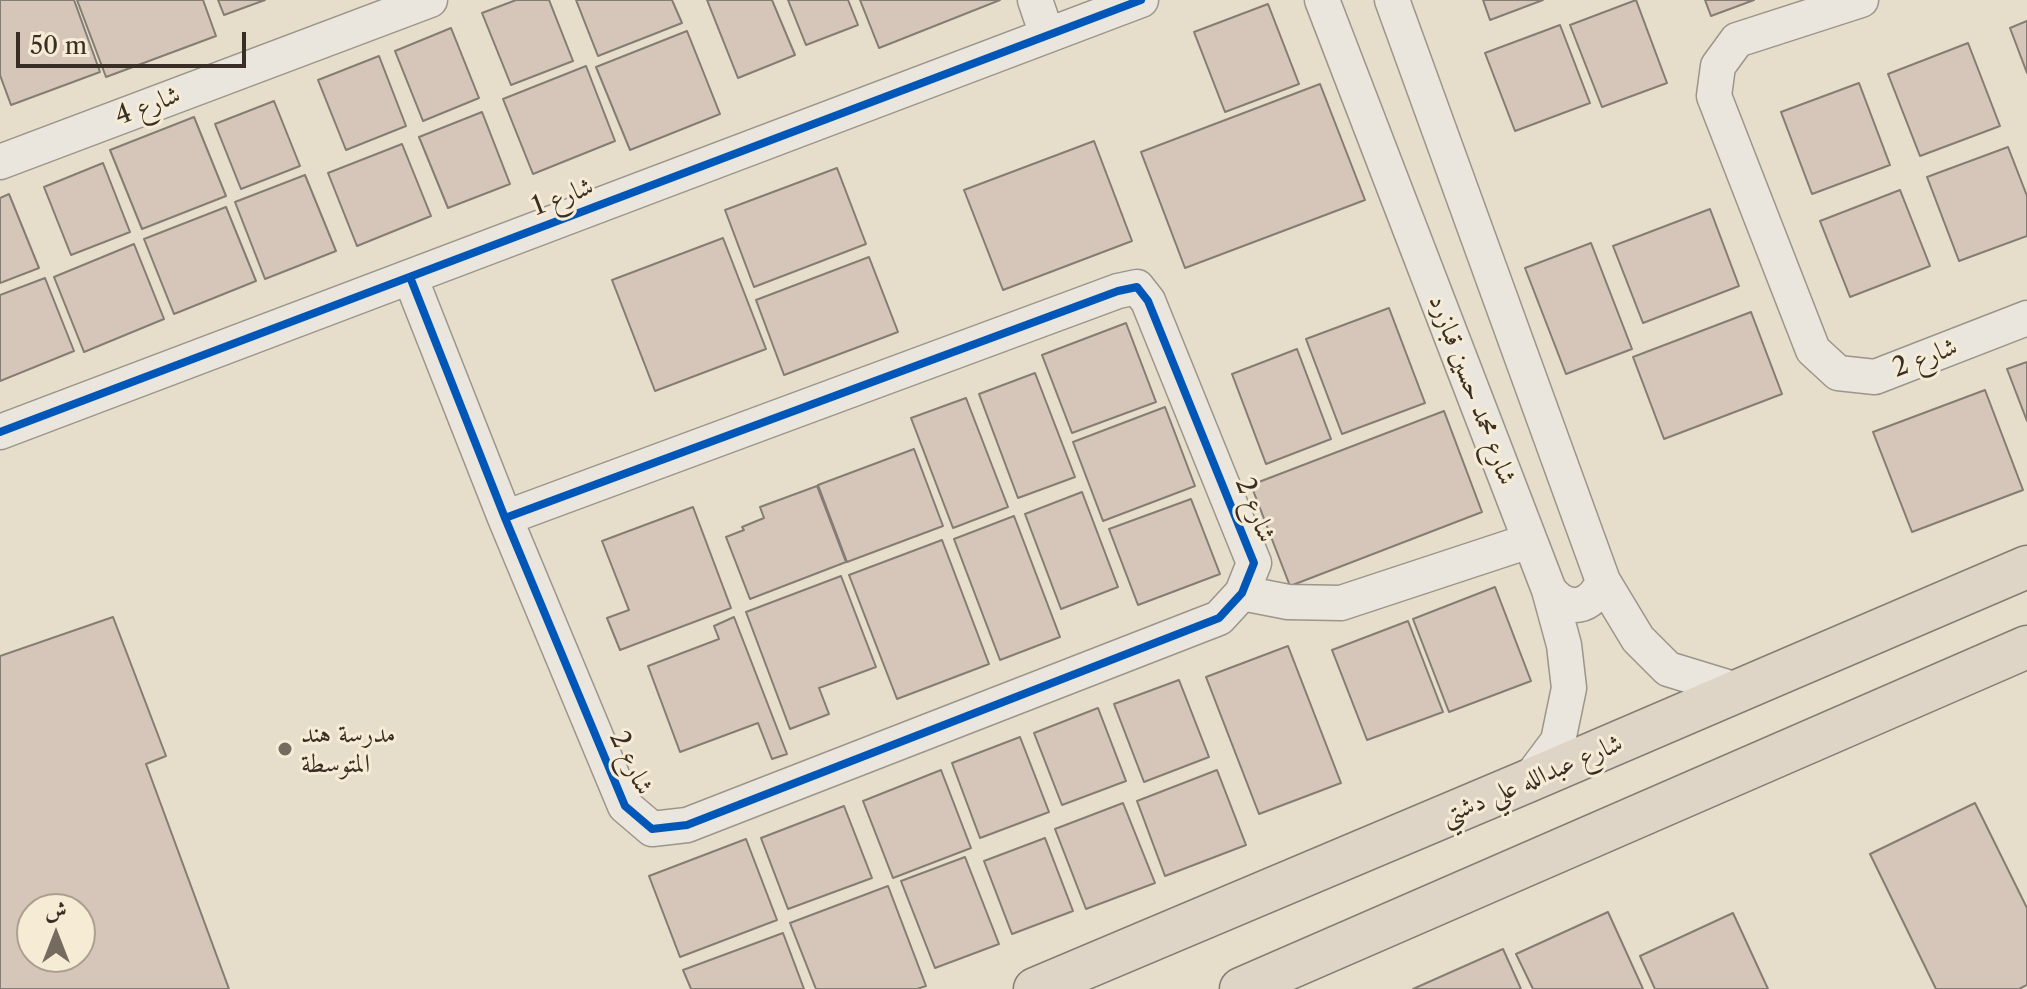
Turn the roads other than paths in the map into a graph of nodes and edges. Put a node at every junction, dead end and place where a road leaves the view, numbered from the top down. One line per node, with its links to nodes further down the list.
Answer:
1 (430, 0): 8 (street, شارع 4)
2 (1035, 0): 7 (street)
3 (1141, 0): 7 (street, شارع 1)
4 (1322, 0): 13 (street, شارع محمد حسين قبازرد)
5 (1392, 0): 15 (street)
6 (1861, 0): 10 (street, شارع 2)
7 (1047, 35): 9 (street, شارع 1)
8 (0, 162)
9 (410, 277): 11 (street, شارع 1); 12 (street, شارع 2)
10 (2027, 318)
11 (0, 432)
12 (505, 518): 17 (street, شارع 2); 17 (street, شارع 2)
13 (1529, 541): 16 (street, شارع محمد حسين قبازرد); 17 (street)
14 (2027, 567): 19 (main road, شارع عبدالله علي دشتي)
15 (1603, 581): 16 (street); 19 (street)
16 (1549, 590): 20 (street, شارع محمد حسين قبازرد)
17 (1242, 593)
18 (2027, 647): 22 (main road)
19 (1740, 691): 20 (main road, شارع عبدالله علي دشتي)
20 (1528, 781): 21 (main road, شارع عبدالله علي دشتي)
21 (1035, 989)
22 (1241, 989)

